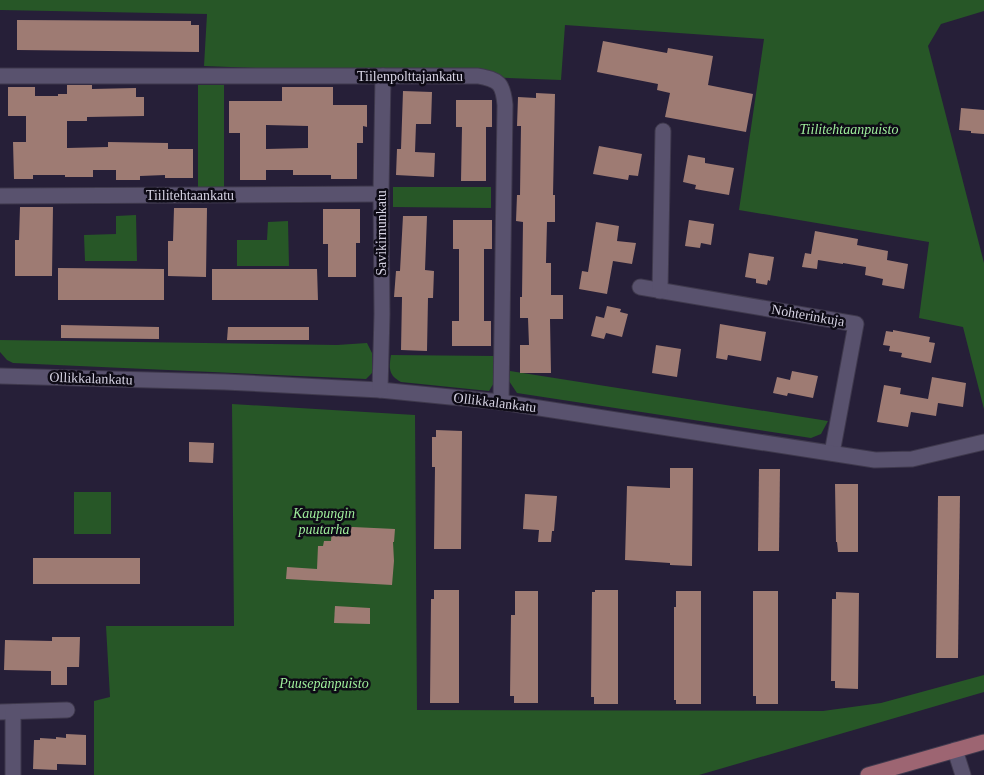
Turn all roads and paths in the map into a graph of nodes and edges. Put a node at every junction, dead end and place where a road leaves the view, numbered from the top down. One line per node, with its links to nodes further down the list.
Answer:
1 (0, 76): 2 (street, Tiilenpolttajankatu)
2 (383, 76): 4 (street, Savikirnunkatu); 10 (street, Tiilenpolttajankatu)
3 (663, 131): 7 (street)
4 (381, 194): 5 (street, Tiilitehtaankatu); 9 (street, Savikirnunkatu)
5 (0, 196)
6 (640, 287): 7 (street, Nohterinkuja)
7 (660, 290): 12 (street, Nohterinkuja)
8 (0, 376): 9 (street, Ollikkalankatu)
9 (380, 390): 10 (street, Ollikkalankatu)
10 (501, 402): 12 (street, Ollikkalankatu)
11 (984, 442): 12 (street, Ollikkalankatu)
12 (832, 453)
13 (67, 710): 14 (street)
14 (6, 712): 17 (street)
15 (984, 742): 16 (main road)
16 (955, 750): 18 (main road); 19 (street)
17 (13, 775)
18 (868, 775)
19 (963, 775)

